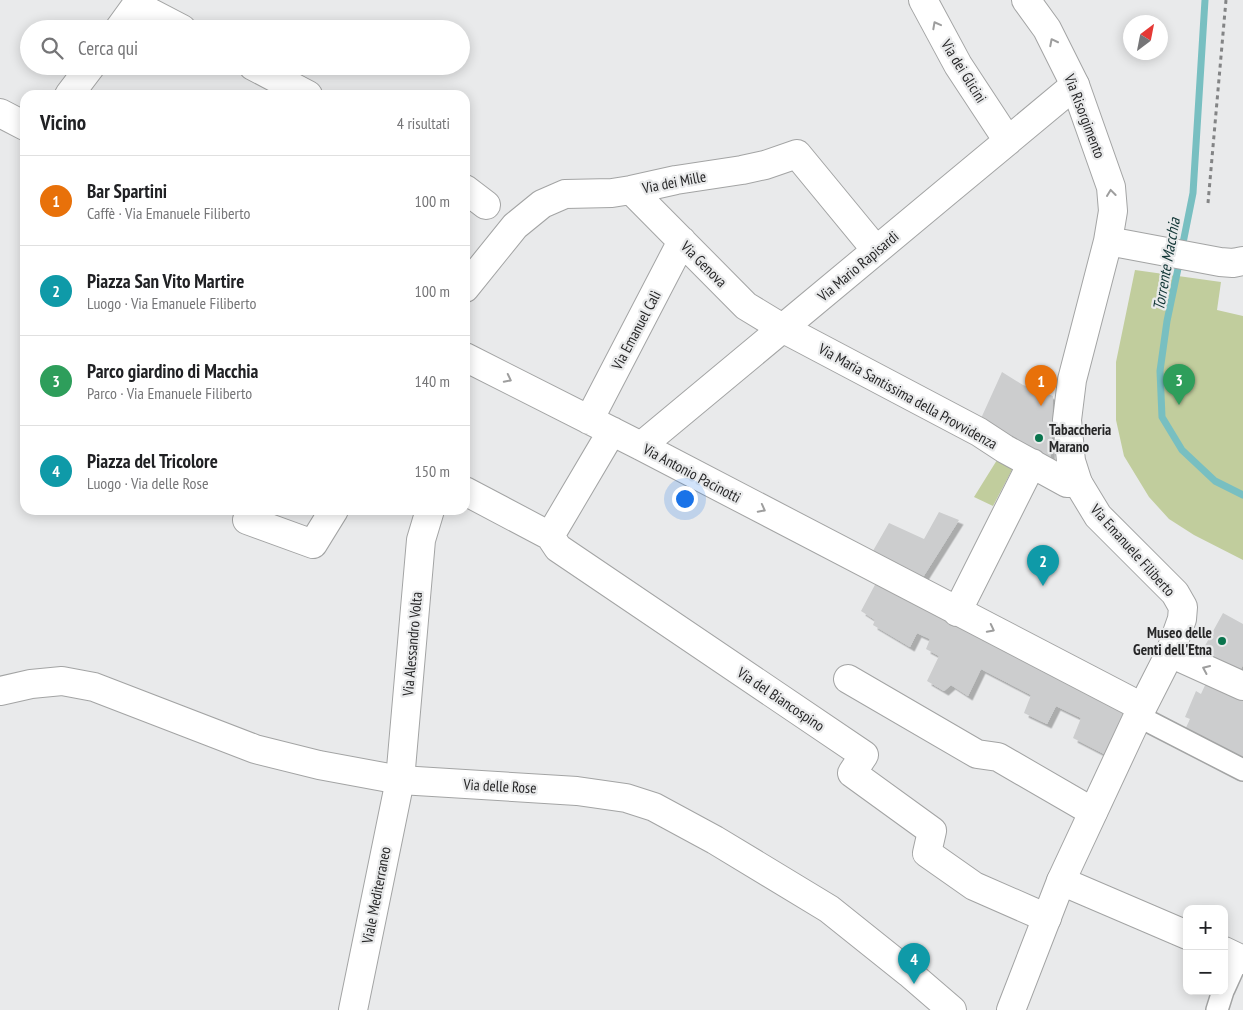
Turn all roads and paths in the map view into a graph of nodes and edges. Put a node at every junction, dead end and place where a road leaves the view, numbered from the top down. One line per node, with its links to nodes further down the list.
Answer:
1 (923, 0): 14 (street, Via dei Glicini, one-way to 1)
2 (1026, 0): 9 (street, Via Risorgimento, one-way to 2)
3 (1226, 0): 16 (path)
4 (138, 3): 5 (street); 6 (street)
5 (126, 20)
6 (167, 20)
7 (83, 75): 10 (street)
8 (270, 75): 11 (street)
9 (1075, 85): 14 (street, Via Mario Rapisardi); 18 (street, Via Risorgimento, one-way to 9)
10 (73, 90)
11 (299, 90)
12 (0, 113): 13 (street)
13 (20, 123)
14 (1008, 141): 19 (street, Via Mario Rapisardi)
15 (631, 190): 17 (street, Via Genova); 19 (street, Via dei Mille); 21 (street, Via dei Mille)
16 (1208, 203)
17 (682, 241): 22 (street, Via Genova); 24 (street, Via Emanuel Calì)
18 (1108, 241): 20 (street); 27 (street, Via Emanuele Filiberto)
19 (876, 250): 22 (street, Via Mario Rapisardi)
20 (1231, 262)
21 (470, 282)
22 (784, 328): 25 (street, Via Mario Rapisardi); 26 (street, Via Maria Santissima della Provvidenza)
23 (470, 360): 24 (street, Via Antonio Pacinotti, one-way to 24)
24 (600, 426): 25 (street, Via Antonio Pacinotti); 32 (street, Via Emanuel Calì)
25 (641, 446): 33 (street, Via Antonio Pacinotti, one-way to 33)
26 (1032, 463): 27 (street, Via Maria Santissima della Provvidenza); 33 (street)
27 (1078, 483): 34 (street, Via Emanuele Filiberto)
28 (470, 494): 32 (street, Via del Biancospino)
29 (331, 515): 31 (street)
30 (428, 515): 40 (street, Via Alessandro Volta)
31 (247, 520)
32 (550, 536): 43 (street, Via del Biancospino)
33 (956, 612): 38 (street, Via Antonio Pacinotti, one-way to 38)
34 (1170, 653): 36 (street, one-way to 34); 38 (street, Via Emanuele Filiberto)
35 (848, 680): 41 (street)
36 (1243, 686)
37 (0, 691): 40 (street, Via delle Rose)
38 (1140, 711): 39 (street); 41 (street, Via Emanuele Filiberto)
39 (1243, 770)
40 (400, 780): 48 (street, Viale Mediterraneo); 49 (street, Via delle Rose)
41 (1093, 812): 42 (street, Via Emanuele Filiberto)
42 (1061, 881): 43 (street, Via Emanuele Filiberto); 44 (street)
43 (1047, 918): 50 (street, Via Emanuele Filiberto)
44 (1183, 933)
45 (1235, 956): 46 (street)
46 (1228, 978)
47 (1222, 995): 51 (street)
48 (353, 1010)
49 (952, 1010)
50 (1011, 1010)
51 (1217, 1010)

